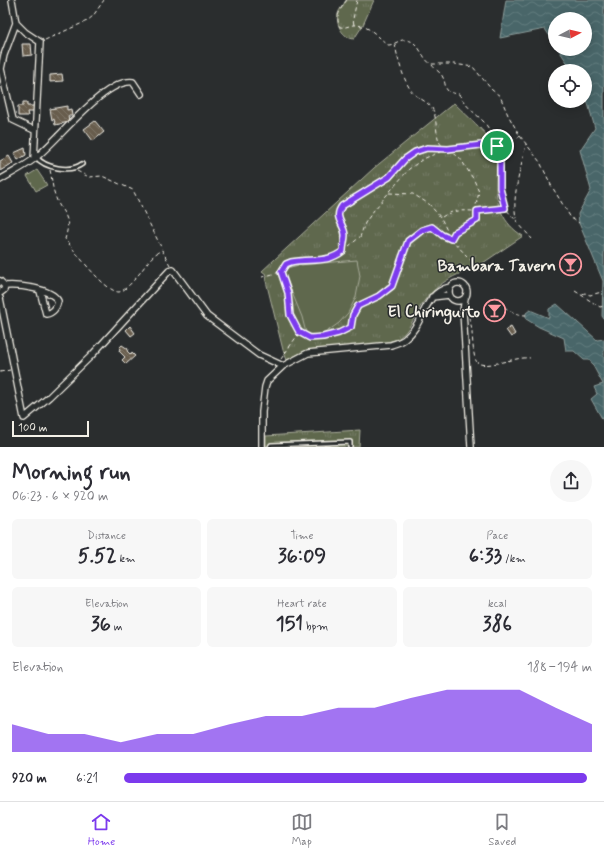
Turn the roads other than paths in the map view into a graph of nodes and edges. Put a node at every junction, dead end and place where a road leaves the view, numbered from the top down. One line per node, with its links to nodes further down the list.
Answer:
1 (12, 0): 2 (street)
2 (16, 23): 4 (street); 4 (street)
3 (141, 94): 5 (street)
4 (34, 130): 5 (street)
5 (35, 158): 6 (lane); 7 (street)
6 (82, 164)
7 (0, 180)
8 (0, 281): 9 (street)
9 (5, 286): 11 (street); 12 (street)
10 (450, 287): 13 (street); 15 (street); 16 (street)
11 (40, 291)
12 (0, 293)
13 (449, 295): 15 (street); 17 (street)
14 (0, 298): 19 (street)
15 (432, 298): 19 (street)
16 (465, 298): 17 (street); 18 (street)
17 (454, 300): 18 (street)
18 (466, 313): 24 (street)
19 (283, 366): 21 (street)
20 (286, 446): 22 (lane); 23 (lane)
21 (262, 447)
22 (270, 447)
23 (350, 447)
24 (471, 447)

